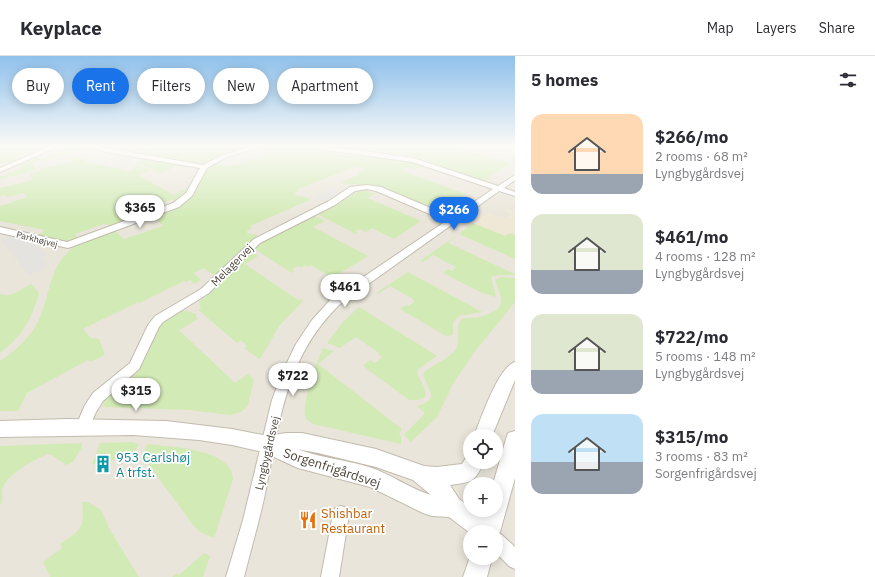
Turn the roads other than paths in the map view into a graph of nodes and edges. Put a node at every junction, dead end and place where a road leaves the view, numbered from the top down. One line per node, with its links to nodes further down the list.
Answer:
1 (200, 171): 7 (street, Parkhøjvej)
2 (448, 171): 4 (street)
3 (515, 177): 4 (street, Lyngbygårdsvej)
4 (498, 189): 5 (street); 6 (street, Lyngbygårdsvej)
5 (515, 194)
6 (452, 220): 9 (street, Melagervej); 13 (street, Lyngbygårdsvej)
7 (0, 230)
8 (515, 368): 11 (street)
9 (83, 426): 10 (street, Sorgenfrigårdsvej); 13 (street, Sorgenfrigårdsvej)
10 (0, 429)
11 (486, 429)
12 (515, 439): 16 (street)
13 (267, 445): 15 (street, Sorgenfrigårdsvej); 17 (street, Sorgenfrigårdsvej); 23 (street, Lyngbygårdsvej)
14 (470, 469): 15 (street)
15 (424, 475): 17 (street, Sorgenfrigårdsvej)
16 (503, 486)
17 (452, 506): 19 (street)
18 (340, 514): 24 (street)
19 (478, 525)
20 (503, 548): 21 (street)
21 (515, 560)
22 (479, 565): 25 (street)
23 (235, 577)
24 (330, 577)
25 (475, 577)

